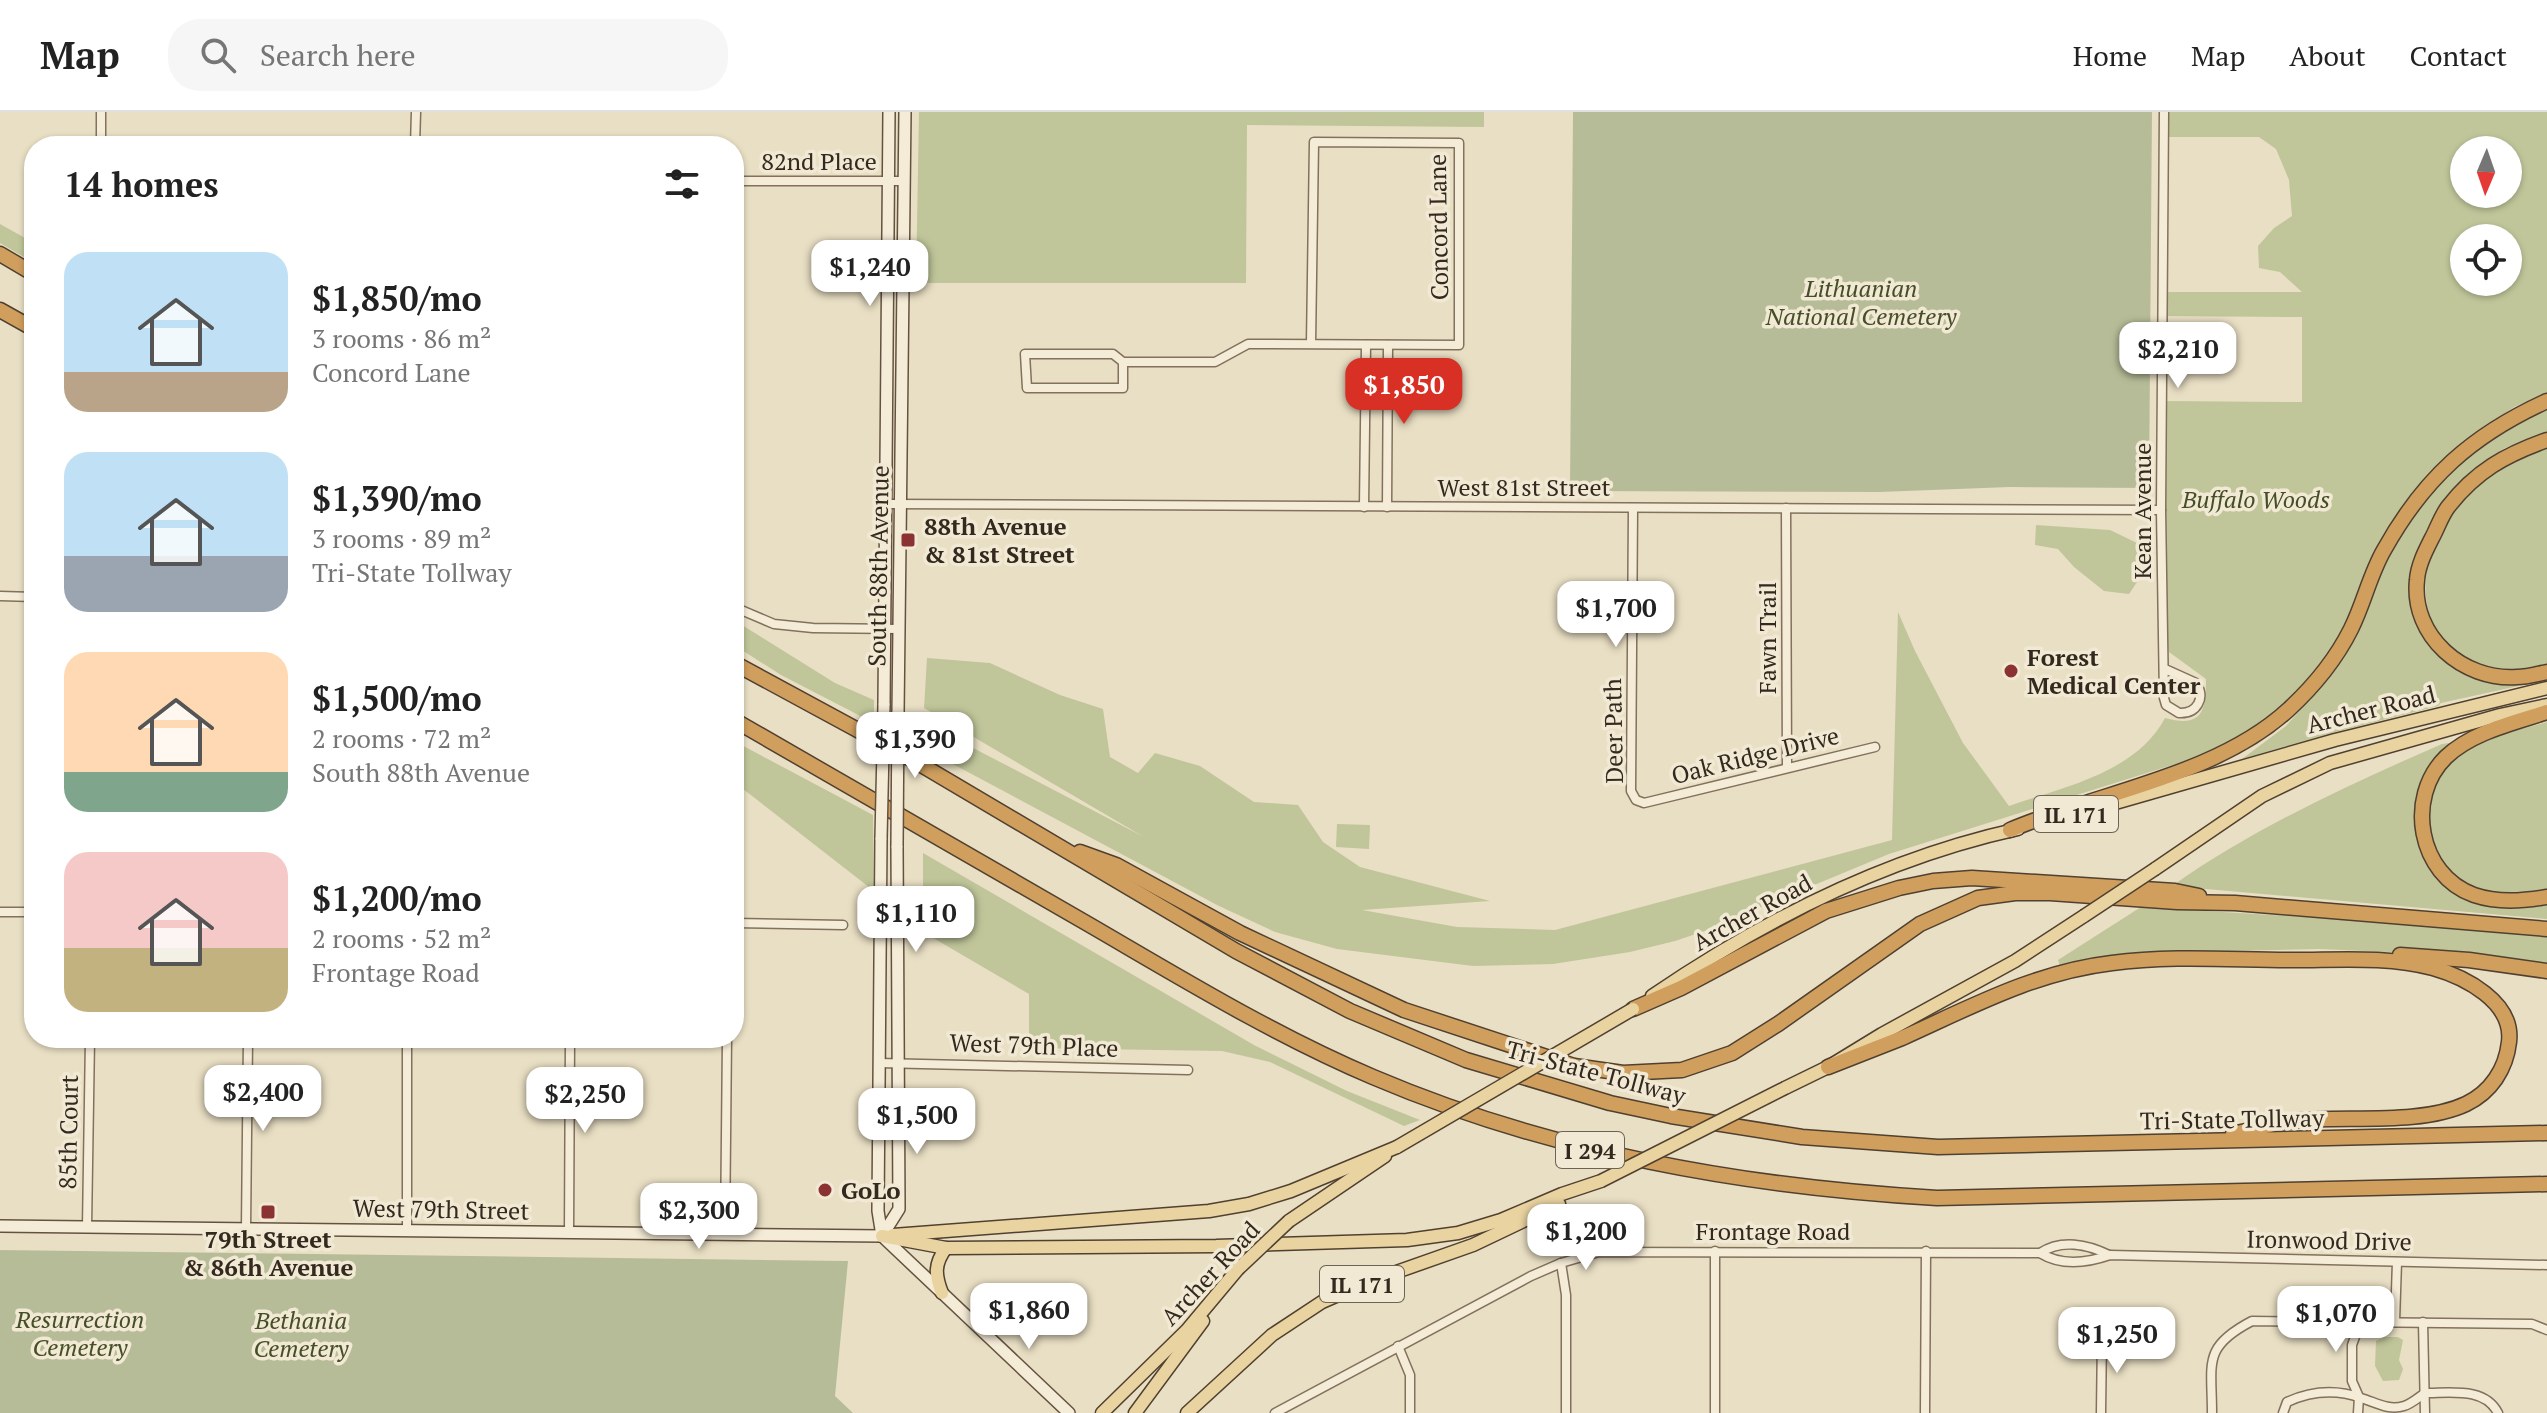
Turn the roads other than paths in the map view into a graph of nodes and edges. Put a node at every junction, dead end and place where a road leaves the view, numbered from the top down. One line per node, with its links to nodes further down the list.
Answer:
1 (101, 112): 6 (street)
2 (416, 112): 7 (street)
3 (889, 112): 9 (street, South 88th Avenue)
4 (905, 112): 10 (street, South 88th Avenue)
5 (2164, 112): 27 (street, Kean Avenue)
6 (101, 136)
7 (415, 136)
8 (744, 181): 9 (street, 82nd Place)
9 (889, 181): 10 (street, 82nd Place); 21 (street, South 88th Avenue)
10 (904, 181): 22 (street, South 88th Avenue)
11 (0, 254): 12 (highway)
12 (24, 268)
13 (0, 310): 14 (highway)
14 (24, 323)
15 (1311, 344): 16 (street, Concord Lane); 17 (street, Concord Lane); 18 (street, Concord Lane)
16 (1366, 345): 17 (street, Concord Lane); 23 (street)
17 (1388, 345): 24 (street)
18 (1123, 362): 18 (street, Concord Lane)
19 (2547, 401): 43 (highway)
20 (2547, 440): 35 (highway)
21 (886, 504): 22 (street, West 81st Street); 31 (street, South 88th Avenue)
22 (900, 505): 23 (street, West 81st Street); 32 (street, South 88th Avenue)
23 (1364, 507): 24 (street, West 81st Street)
24 (1387, 507): 25 (street, West 81st Street)
25 (1633, 508): 26 (street, West 81st Street); 42 (street, Deer Path)
26 (1786, 508): 27 (street, West 81st Street); 41 (street, Fawn Trail)
27 (2161, 510): 34 (street, Kean Avenue)
28 (0, 596): 29 (street)
29 (24, 597)
30 (744, 611): 31 (street)
31 (885, 629): 32 (street); 61 (street, South 88th Avenue, bridge)
32 (899, 629): 60 (street, South 88th Avenue, bridge)
33 (744, 668): 44 (highway, Tri-State Tollway / I 294)
34 (2165, 669): 34 (street, Kean Avenue)
35 (2547, 672)
36 (2547, 688): 43 (main road, Archer Road / IL 171)
37 (2547, 705): 62 (main road, Archer Road, bridge)
38 (2547, 712): 45 (highway)
39 (744, 726): 67 (highway, I 294)
40 (1875, 747): 41 (street, Oak Ridge Drive)
41 (1787, 767): 42 (street, Oak Ridge Drive)
42 (1644, 803)
43 (2010, 830): 54 (main road, Archer Road / IL 171)
44 (1049, 842): 46 (highway); 65 (highway, Tri-State Tollway / I 294)
45 (2547, 897)
46 (2235, 903): 51 (highway); 54 (highway)
47 (0, 912): 48 (street)
48 (24, 912)
49 (744, 923): 50 (street)
50 (843, 925)
51 (2547, 929)
52 (2224, 959): 53 (highway); 62 (highway); 65 (highway)
53 (2547, 971)
54 (1633, 1009): 66 (main road, Archer Road / IL 171, bridge)
55 (90, 1048): 70 (street, 85th Court)
56 (248, 1048): 71 (street)
57 (407, 1048): 72 (street)
58 (570, 1048): 73 (street)
59 (727, 1048): 74 (street)
60 (900, 1062): 61 (street, West 79th Place); 63 (street, West 79th Place); 75 (street, South 88th Avenue)
61 (879, 1063): 75 (street, South 88th Avenue)
62 (1828, 1067): 68 (main road, Archer Road, bridge)
63 (1188, 1070)
64 (2547, 1133): 65 (highway, Tri-State Tollway / I 294)
65 (2202, 1141)
66 (1397, 1147): 75 (main road); 85 (main road, Archer Road / IL 171, bridge)
67 (2547, 1184)
68 (1564, 1197): 76 (main road); 97 (main road, IL 171)
69 (0, 1226): 70 (street, West 79th Street)
70 (87, 1227): 71 (street, West 79th Street)
71 (246, 1228): 72 (street, West 79th Street)
72 (407, 1230): 73 (street, West 79th Street)
73 (569, 1232): 74 (street, West 79th Street)
74 (725, 1234): 75 (street, West 79th Street)
75 (882, 1236): 76 (main road); 84 (street)
76 (946, 1248): 84 (main road)
77 (1715, 1251): 78 (street, Frontage Road); 82 (street, Frontage Road); 101 (street)
78 (1926, 1251): 79 (street, Ironwood Drive); 102 (street)
79 (2040, 1253): 80 (street, Ironwood Drive); 80 (street, Ironwood Drive)
80 (2110, 1255): 81 (street, Ironwood Drive)
81 (2397, 1262): 83 (street, Ironwood Drive); 87 (street)
82 (1561, 1263): 91 (street, Frontage Road); 100 (street)
83 (2547, 1265)
84 (942, 1293): 94 (street)
85 (1216, 1297): 95 (main road, Archer Road / IL 171); 96 (main road)
86 (2369, 1321): 87 (street); 93 (street); 104 (street)
87 (2395, 1321): 88 (street)
88 (2423, 1322): 89 (street); 92 (street)
89 (2547, 1330)
90 (2102, 1336): 103 (street)
91 (1398, 1346): 98 (street, Frontage Road); 99 (street)
92 (2425, 1393): 93 (street); 107 (street); 108 (street)
93 (2359, 1397): 105 (street); 106 (street)
94 (1069, 1413)
95 (1102, 1413)
96 (1135, 1413)
97 (1187, 1413)
98 (1275, 1413)
99 (1410, 1413)
100 (1566, 1413)
101 (1715, 1413)
102 (1925, 1413)
103 (2101, 1413)
104 (2212, 1413)
105 (2283, 1413)
106 (2358, 1413)
107 (2425, 1413)
108 (2498, 1413)

